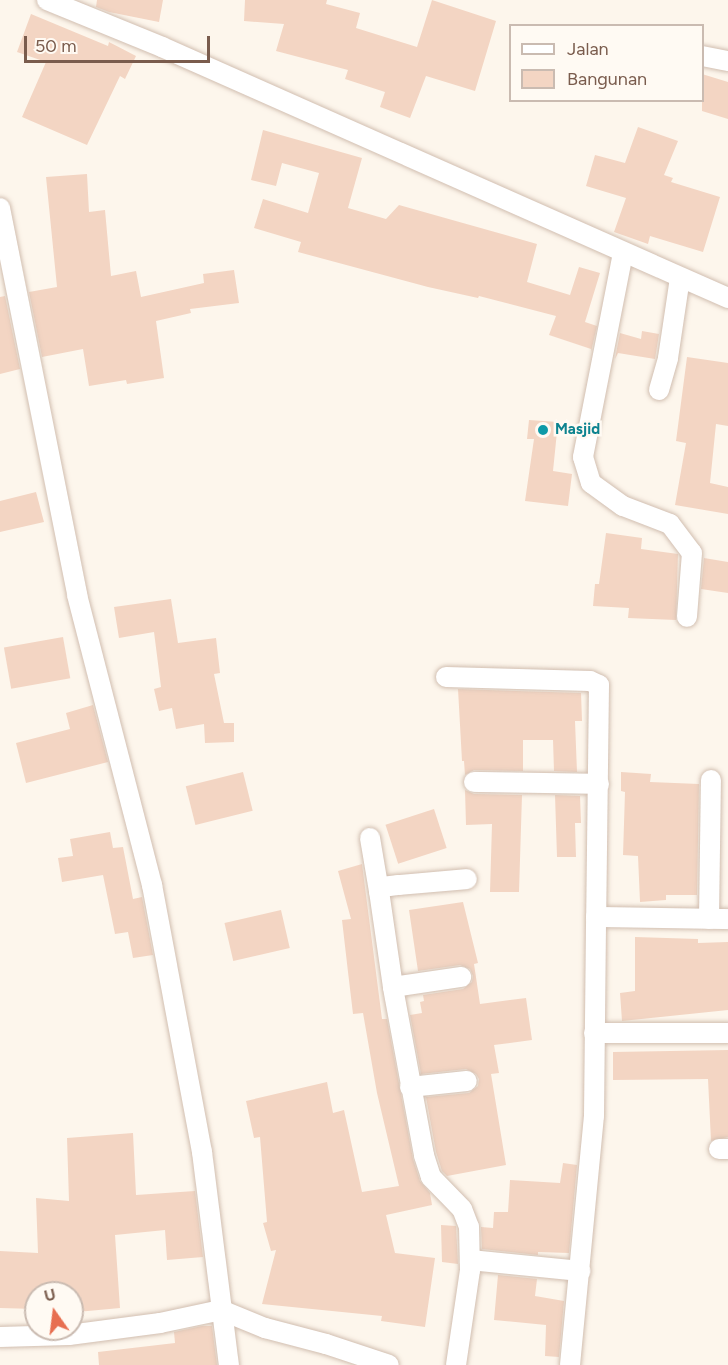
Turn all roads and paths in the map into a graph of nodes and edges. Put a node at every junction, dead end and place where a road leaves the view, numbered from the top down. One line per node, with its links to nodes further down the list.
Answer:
1 (47, 0): 5 (street)
2 (704, 56): 3 (street)
3 (728, 61)
4 (0, 208): 27 (street)
5 (623, 253): 6 (street); 9 (street)
6 (680, 278): 7 (street); 8 (street)
7 (728, 298)
8 (659, 390)
9 (687, 617)
10 (446, 677): 13 (street)
11 (711, 780): 18 (street)
12 (474, 782): 13 (street)
13 (598, 784): 17 (street)
14 (370, 838): 16 (street)
15 (467, 879): 16 (street)
16 (379, 891): 20 (street)
17 (596, 917): 18 (street); 21 (street)
18 (719, 919)
19 (460, 977): 20 (street)
20 (393, 987): 24 (street)
21 (594, 1033): 22 (street); 26 (street)
22 (728, 1033)
23 (466, 1081): 24 (street)
24 (410, 1087): 25 (street)
25 (470, 1260): 26 (street); 34 (street)
26 (580, 1272): 35 (street)
27 (221, 1310): 28 (street); 31 (street); 32 (street); 33 (street)
28 (84, 1327)
29 (0, 1330): 30 (street)
30 (24, 1330)
31 (0, 1337)
32 (229, 1365)
33 (389, 1365)
34 (456, 1365)
35 (570, 1365)

